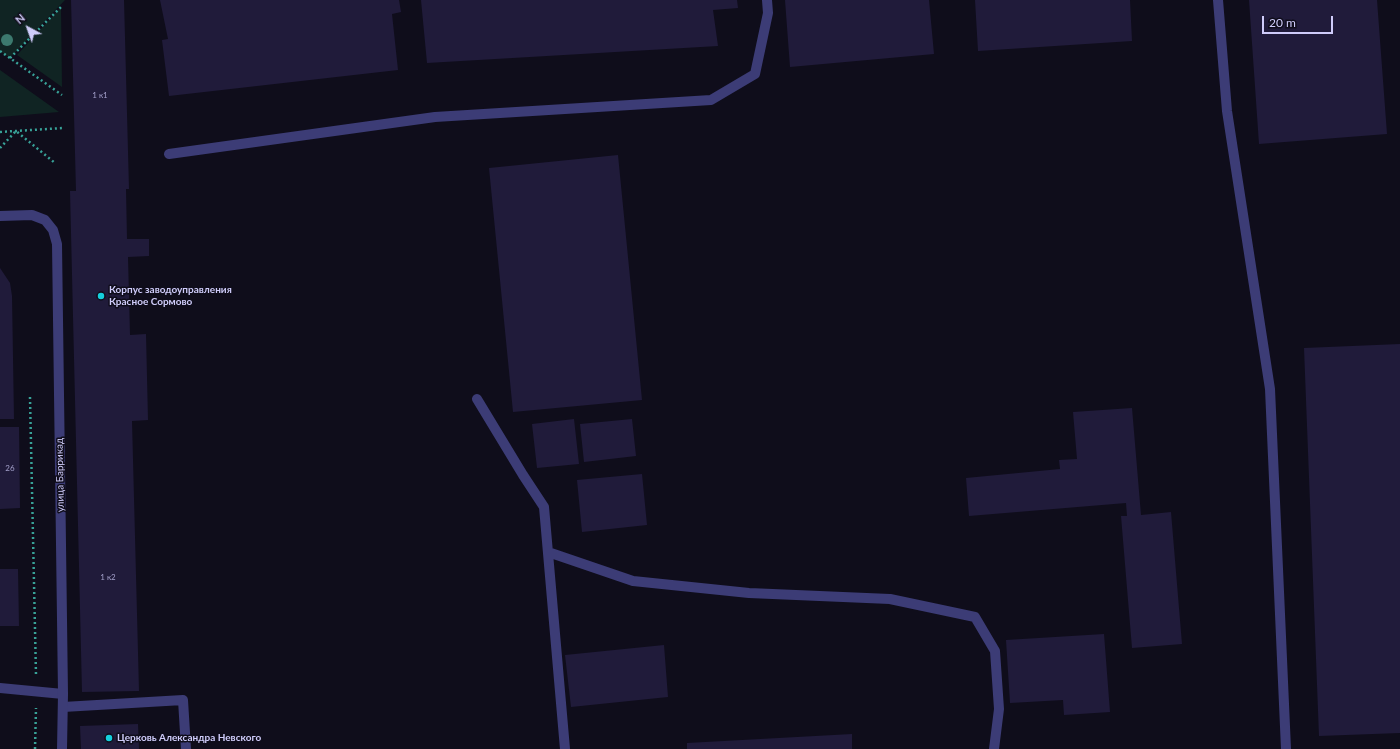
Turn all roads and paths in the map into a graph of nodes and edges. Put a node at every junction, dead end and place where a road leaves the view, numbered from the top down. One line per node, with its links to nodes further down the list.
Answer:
1 (768, 0): 11 (street)
2 (1218, 0): 26 (street)
3 (61, 7): 5 (path)
4 (0, 51): 5 (path)
5 (10, 58): 6 (path)
6 (62, 95)
7 (63, 128): 8 (path)
8 (16, 131): 9 (path); 10 (path); 12 (path)
9 (0, 132)
10 (0, 148)
11 (169, 154)
12 (55, 163)
13 (0, 216): 19 (street, улица Баррикад)
14 (30, 397): 18 (path)
15 (477, 398): 16 (street)
16 (548, 552): 24 (street); 25 (street)
17 (0, 688): 18 (street)
18 (36, 692): 19 (street); 21 (path)
19 (63, 694): 20 (street, улица Баррикад)
20 (63, 707): 22 (street, улица Баррикад); 23 (street)
21 (35, 749)
22 (62, 749)
23 (186, 749)
24 (565, 749)
25 (994, 749)
26 (1286, 749)

